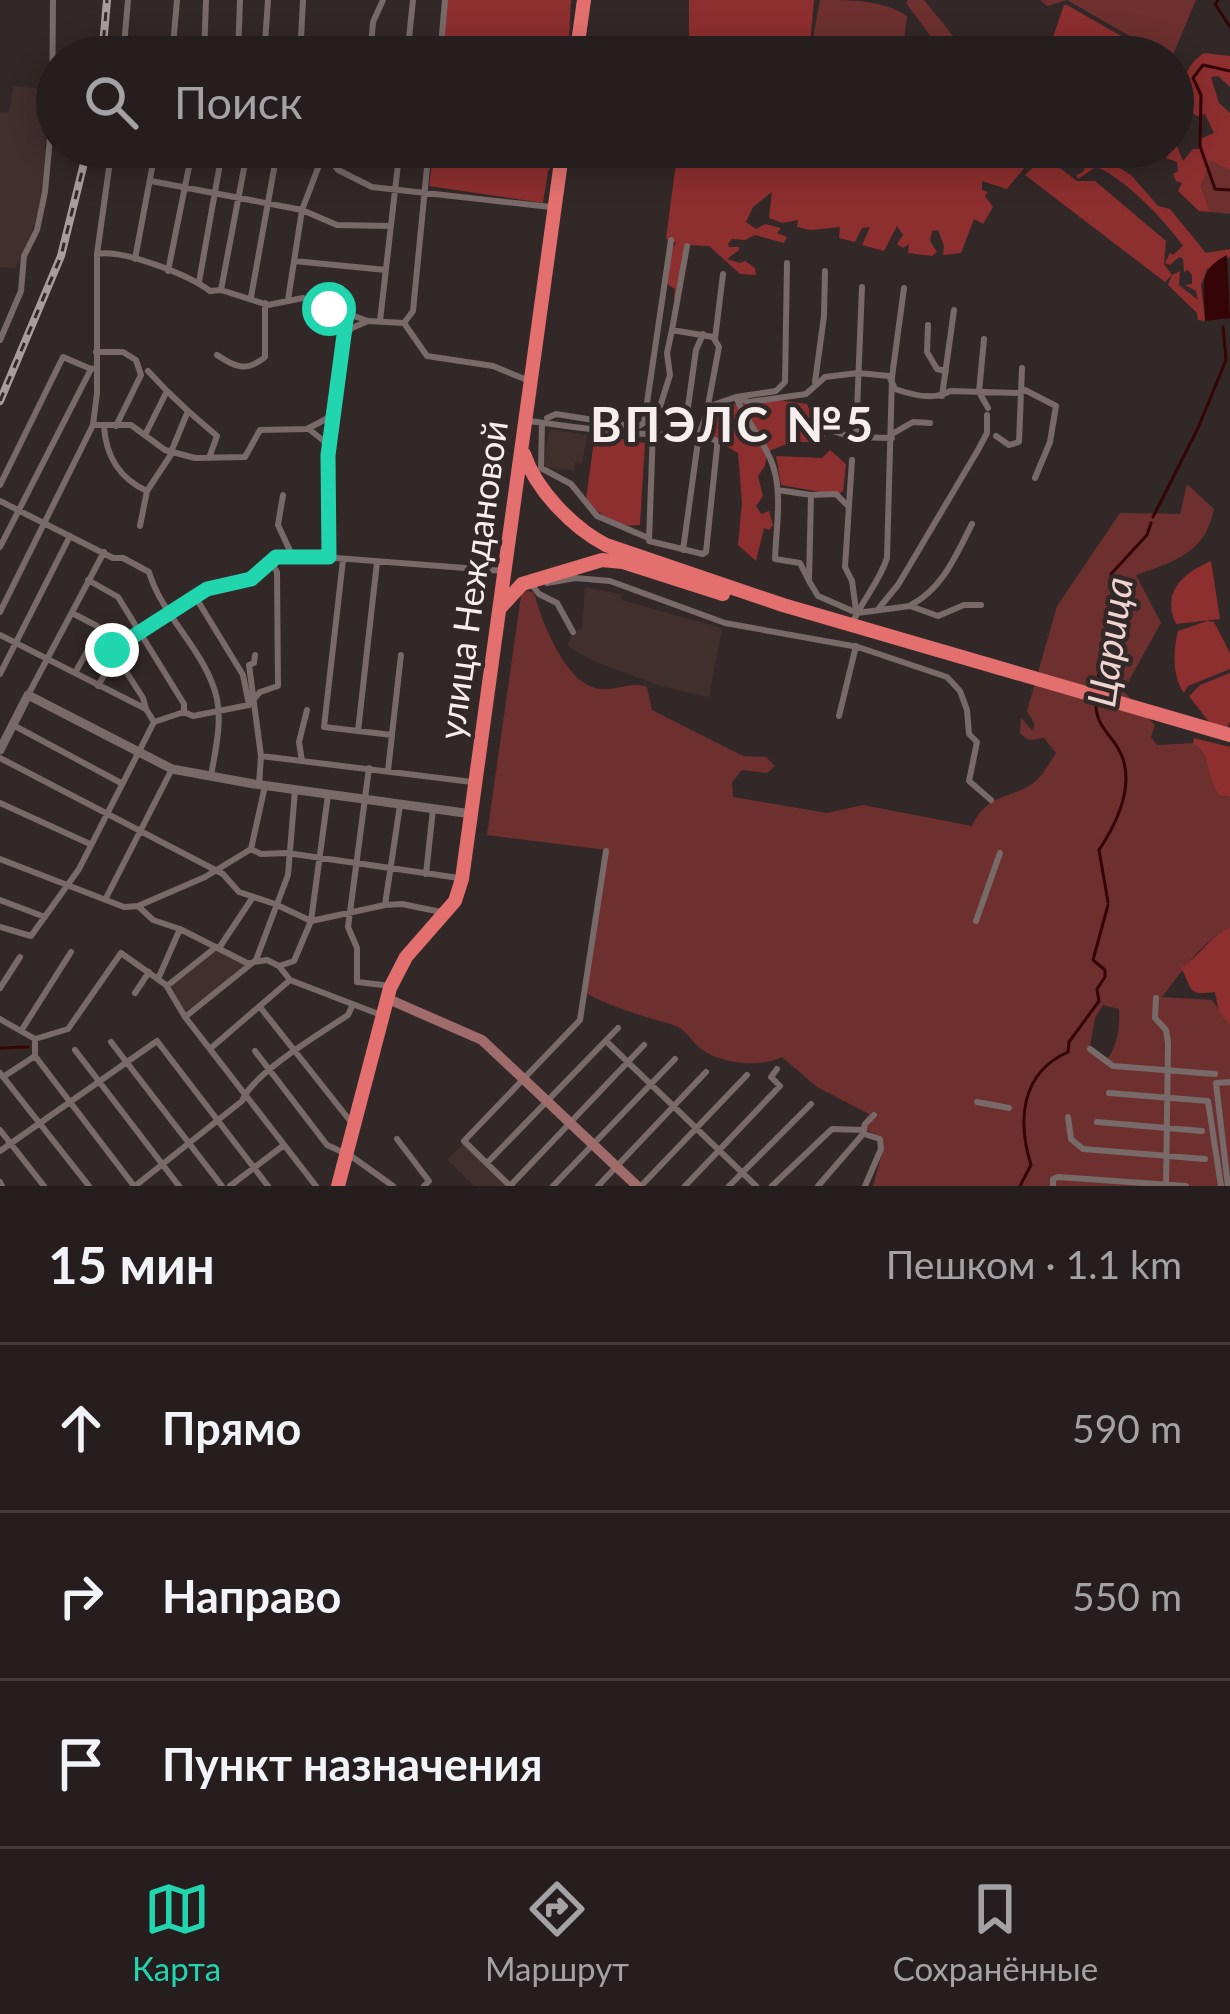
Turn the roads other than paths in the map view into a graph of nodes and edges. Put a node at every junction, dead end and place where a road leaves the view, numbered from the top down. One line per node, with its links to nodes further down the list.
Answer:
1 (53, 0): 12 (street)
2 (128, 0): 13 (street)
3 (177, 0): 14 (street)
4 (206, 0): 15 (street)
5 (240, 0): 16 (street)
6 (268, 0): 17 (street)
7 (303, 0): 18 (street)
8 (383, 0): 19 (street)
9 (413, 0): 20 (street)
10 (442, 0): 21 (street)
11 (584, 0): 22 (highway)
12 (53, 36)
13 (125, 36)
14 (174, 36)
15 (205, 36)
16 (239, 36)
17 (265, 36)
18 (301, 36)
19 (372, 36)
20 (409, 36)
21 (441, 36)
22 (579, 36)
23 (45, 168): 74 (street)
24 (109, 168): 48 (street)
25 (153, 168): 36 (street)
26 (190, 168): 37 (street)
27 (220, 168): 39 (street)
28 (245, 168): 41 (street)
29 (274, 168): 42 (street)
30 (318, 168): 44 (street)
31 (334, 168): 35 (street)
32 (396, 168): 38 (street)
33 (427, 168): 40 (street)
34 (560, 168): 43 (highway, улица Неждановой)
35 (338, 170): 38 (street)
36 (151, 181): 37 (street); 49 (street)
37 (188, 187): 39 (street); 52 (street)
38 (394, 190): 40 (street); 45 (street)
39 (215, 192): 41 (street); 56 (street)
40 (424, 192): 43 (street); 67 (street)
41 (240, 196): 42 (street); 59 (street)
42 (267, 202): 44 (street); 60 (street)
43 (555, 208): 82 (highway, улица Неждановой)
44 (302, 210): 45 (street); 50 (street)
45 (390, 226): 53 (street)
46 (671, 240): 95 (street)
47 (687, 246): 70 (street)
48 (97, 254): 49 (street); 75 (street)
49 (135, 259): 52 (street)
50 (294, 261): 53 (street); 61 (street)
51 (787, 263): 89 (street)
52 (169, 271): 56 (street)
53 (386, 271): 66 (street)
54 (825, 271): 83 (street)
55 (723, 274): 72 (street)
56 (199, 282): 59 (street)
57 (862, 287): 81 (street)
58 (904, 288): 84 (street)
59 (220, 290): 60 (street)
60 (251, 298): 62 (street)
61 (288, 301): 62 (street); 64 (street)
62 (265, 303): 76 (street)
63 (954, 310): 80 (street)
64 (344, 312): 65 (street); 69 (street)
65 (368, 321): 66 (street); 69 (street)
66 (380, 321): 67 (street)
67 (404, 323): 82 (street)
68 (928, 325): 80 (street)
69 (349, 326): 94 (street)
70 (672, 330): 71 (street); 102 (street)
71 (703, 334): 72 (street); 105 (street)
72 (715, 339): 92 (street)
73 (984, 339): 86 (street)
74 (0, 340)
75 (96, 352): 77 (street); 98 (street)
76 (217, 355)
77 (94, 368): 97 (street); 115 (street); 122 (street)
78 (1022, 368): 88 (street)
79 (148, 371): 85 (street)
80 (946, 371): 90 (street)
81 (858, 373): 83 (street); 84 (street); 106 (street)
82 (531, 381): 95 (highway, улица Неждановой)
83 (815, 382): 89 (street)
84 (891, 382): 87 (street); 91 (street)
85 (167, 391): 93 (street); 104 (street)
86 (979, 392): 88 (street); 90 (street); 143 (street)
87 (906, 393): 90 (street); 91 (street)
88 (1018, 393): 108 (street); 114 (street)
89 (736, 397): 92 (street); 116 (street)
90 (942, 397)
91 (892, 406): 107 (street)
92 (707, 407): 103 (street)
93 (188, 411): 109 (street); 111 (street)
94 (332, 412): 100 (street); 110 (street)
95 (538, 420): 102 (street); 113 (highway, улица Неждановой); 127 (street)
96 (929, 423): 107 (street)
97 (93, 425): 99 (street); 123 (street)
98 (116, 426): 99 (street); 104 (street)
99 (104, 427): 117 (street)
100 (307, 428): 110 (street); 111 (street)
101 (830, 430): 106 (street)
102 (655, 434): 105 (street); 127 (street)
103 (699, 434): 105 (street); 129 (street); 129 (street)
104 (145, 435): 109 (street)
105 (684, 435)
106 (856, 436): 107 (street)
107 (892, 436): 147 (street)
108 (996, 436)
109 (171, 453): 111 (street); 117 (street)
110 (328, 455): 133 (street)
111 (208, 459)
112 (852, 460): 121 (street)
113 (526, 474): 131 (highway); 138 (highway, улица Неждановой)
114 (1035, 478)
115 (0, 485)
116 (778, 490): 119 (street); 139 (street)
117 (147, 491): 125 (street)
118 (283, 495): 132 (street)
119 (811, 495): 121 (street); 139 (street)
120 (0, 501): 122 (street)
121 (849, 507): 147 (street)
122 (20, 511): 123 (street); 128 (street)
123 (44, 524): 126 (street); 144 (street)
124 (972, 524): 142 (street)
125 (140, 526)
126 (70, 536): 130 (street); 152 (street)
127 (646, 537): 129 (street)
128 (0, 547)
129 (683, 550)
130 (104, 552): 137 (street); 146 (street)
131 (604, 552): 138 (highway); 147 (highway)
132 (292, 555): 133 (street); 135 (street)
133 (329, 557): 134 (street)
134 (343, 559): 136 (street); 170 (street)
135 (270, 561): 140 (street); 162 (street)
136 (377, 561): 138 (street); 170 (street)
137 (88, 580): 145 (street); 149 (street)
138 (517, 581): 150 (street); 153 (street); 181 (highway, улица Неждановой)
139 (809, 581): 147 (street)
140 (196, 598): 146 (street); 162 (street)
141 (981, 605): 142 (street)
142 (910, 606): 143 (street)
143 (878, 608): 147 (street)
144 (0, 612)
145 (72, 613): 148 (street); 157 (street)
146 (169, 613): 149 (street); 164 (street)
147 (851, 622): 153 (street); 172 (highway)
148 (99, 631): 154 (street); 158 (street)
149 (141, 632): 154 (street); 166 (street)
150 (573, 632)
151 (0, 635): 152 (street)
152 (16, 643): 157 (street); 159 (street)
153 (855, 646): 167 (street); 187 (street)
154 (113, 653): 160 (street); 163 (street)
155 (255, 655): 162 (street)
156 (400, 655): 171 (street)
157 (48, 660): 158 (street); 161 (street)
158 (75, 673): 160 (street)
159 (0, 674)
160 (98, 686): 163 (street)
161 (28, 695): 169 (street); 173 (street)
162 (251, 704): 164 (street); 175 (street)
163 (146, 709): 168 (street)
164 (218, 710): 166 (street); 180 (street)
165 (308, 710): 176 (street)
166 (184, 712): 168 (street)
167 (839, 716)
168 (154, 722): 173 (street)
169 (13, 725): 174 (street); 182 (street)
170 (358, 731): 171 (street)
171 (392, 735): 179 (street)
172 (1230, 740)
173 (138, 753): 178 (street); 182 (street)
174 (0, 754): 191 (street)
175 (261, 756): 176 (street); 183 (street)
176 (302, 761): 177 (street)
177 (369, 768): 179 (street); 186 (street)
178 (172, 769): 180 (street); 193 (street)
179 (388, 771): 181 (street)
180 (211, 776): 183 (street)
181 (476, 782): 192 (highway, улица Неждановой)
182 (121, 783): 191 (street)
183 (262, 786): 184 (street); 195 (street)
184 (295, 790): 185 (street); 198 (street)
185 (328, 795): 186 (street); 200 (street)
186 (365, 800): 189 (street); 201 (street)
187 (991, 800)
188 (0, 803): 194 (street)
189 (400, 805): 190 (street); 202 (street)
190 (434, 809): 192 (street); 204 (street)
191 (106, 814): 193 (street); 194 (street)
192 (472, 814): 205 (highway, улица Неждановой)
193 (140, 831): 203 (street); 208 (street)
194 (90, 844): 206 (street)
195 (251, 849): 198 (street); 203 (street)
196 (606, 851): 259 (street)
197 (1000, 853): 217 (street)
198 (287, 854): 200 (street); 210 (street)
199 (0, 859): 206 (street)
200 (320, 861): 201 (street); 216 (street)
201 (356, 865): 202 (street); 213 (street)
202 (392, 870): 204 (street); 211 (street)
203 (213, 871): 207 (street); 212 (street)
204 (426, 874): 205 (street)
205 (463, 879): 214 (highway, улица Неждановой)
206 (66, 886): 208 (street); 215 (street)
207 (253, 897): 210 (street); 220 (street)
208 (106, 898): 212 (street)
209 (0, 900): 215 (street)
210 (275, 904): 216 (street); 223 (street)
211 (385, 905): 213 (street); 214 (street)
212 (138, 906): 219 (street)
213 (350, 911): 216 (street); 230 (street)
214 (444, 914): 230 (highway, улица Неждановой)
215 (45, 917): 218 (street)
216 (311, 921): 224 (street)
217 (976, 921)
218 (0, 927)
219 (180, 929): 220 (street); 226 (street)
220 (218, 948): 223 (street); 228 (street)
221 (71, 952): 239 (street)
222 (20, 957): 229 (street)
223 (256, 960): 224 (street); 236 (street)
224 (279, 966): 227 (street)
225 (149, 972): 226 (street); 231 (street); 240 (street)
226 (158, 980): 228 (street)
227 (290, 980): 233 (street); 234 (street)
228 (167, 986): 236 (street)
229 (0, 988)
230 (385, 992): 235 (highway, улица Неждановой); 259 (main road)
231 (135, 993)
232 (1156, 998): 254 (street)
233 (353, 1004): 235 (street); 248 (street)
234 (260, 1007): 244 (street); 248 (street)
235 (381, 1015): 279 (highway, улица Неждановой)
236 (184, 1017): 244 (street)
237 (0, 1019): 239 (street)
238 (619, 1028): 241 (street)
239 (21, 1031): 240 (street)
240 (35, 1039): 249 (street)
241 (606, 1041): 252 (street); 266 (street)
242 (112, 1042): 251 (street)
243 (644, 1045): 252 (street)
244 (211, 1048): 265 (street)
245 (1090, 1049): 254 (street)
246 (74, 1050): 261 (street)
247 (255, 1052): 255 (street)
248 (295, 1052): 255 (street); 279 (street)
249 (35, 1056): 258 (street); 268 (street)
250 (675, 1059): 263 (street)
251 (127, 1061): 261 (street); 275 (street); 288 (street)
252 (630, 1063): 263 (street); 276 (street)
253 (777, 1069): 290 (street)
254 (1168, 1070): 260 (street); 267 (street)
255 (271, 1071): 265 (street); 293 (street)
256 (706, 1072): 271 (street)
257 (747, 1075): 280 (street)
258 (1, 1076): 278 (street)
259 (526, 1078): 266 (main road); 295 (street)
260 (1215, 1079): 262 (street); 324 (street)
261 (98, 1082): 268 (street); 296 (street)
262 (1230, 1082)
263 (651, 1083): 271 (street); 286 (street)
264 (1108, 1093): 267 (street)
265 (244, 1094): 275 (street); 289 (street)
266 (548, 1099): 276 (main road); 295 (street)
267 (1168, 1099): 281 (street); 324 (street)
268 (70, 1102): 278 (street); 303 (street)
269 (977, 1102): 272 (street)
270 (811, 1104): 299 (street)
271 (674, 1106): 280 (street); 297 (street)
272 (1009, 1108)
273 (874, 1115): 284 (street)
274 (1068, 1118): 292 (street)
275 (219, 1120): 288 (street); 298 (street)
276 (571, 1121): 286 (main road); 312 (street)
277 (1097, 1122): 281 (street)
278 (39, 1124): 287 (street); 302 (street)
279 (353, 1124): 293 (highway, улица Неждановой)
280 (697, 1127): 290 (street); 315 (street)
281 (1168, 1128): 283 (street); 292 (street)
282 (0, 1130): 287 (street)
283 (1202, 1131)
284 (864, 1132): 319 (street); 320 (street); 321 (street)
285 (397, 1139): 311 (street)
286 (593, 1142): 297 (main road); 313 (street)
287 (10, 1144): 291 (street); 301 (street)
288 (190, 1145): 296 (street); 305 (street)
289 (284, 1145): 298 (street); 307 (street)
290 (719, 1150): 299 (street); 316 (street)
291 (0, 1151)
292 (1168, 1156): 294 (street); 300 (street)
293 (344, 1158): 308 (highway); 309 (highway); 310 (street)
294 (1204, 1159)
295 (487, 1163): 312 (street)
296 (163, 1165): 303 (street); 304 (street)
297 (617, 1166): 314 (street); 315 (main road)
298 (254, 1168): 305 (street); 306 (street)
299 (742, 1172): 317 (street); 318 (street)
300 (1166, 1185): 322 (street); 323 (street)
301 (44, 1186)
302 (89, 1186)
303 (135, 1186)
304 (179, 1186)
305 (226, 1186)
306 (268, 1186)
307 (316, 1186)
308 (329, 1186)
309 (338, 1186)
310 (393, 1186)
311 (424, 1186)
312 (510, 1186)
313 (553, 1186)
314 (598, 1186)
315 (639, 1186)
316 (685, 1186)
317 (728, 1186)
318 (756, 1186)
319 (772, 1186)
320 (818, 1186)
321 (865, 1186)
322 (1053, 1186)
323 (1186, 1186)
324 (1225, 1186)

